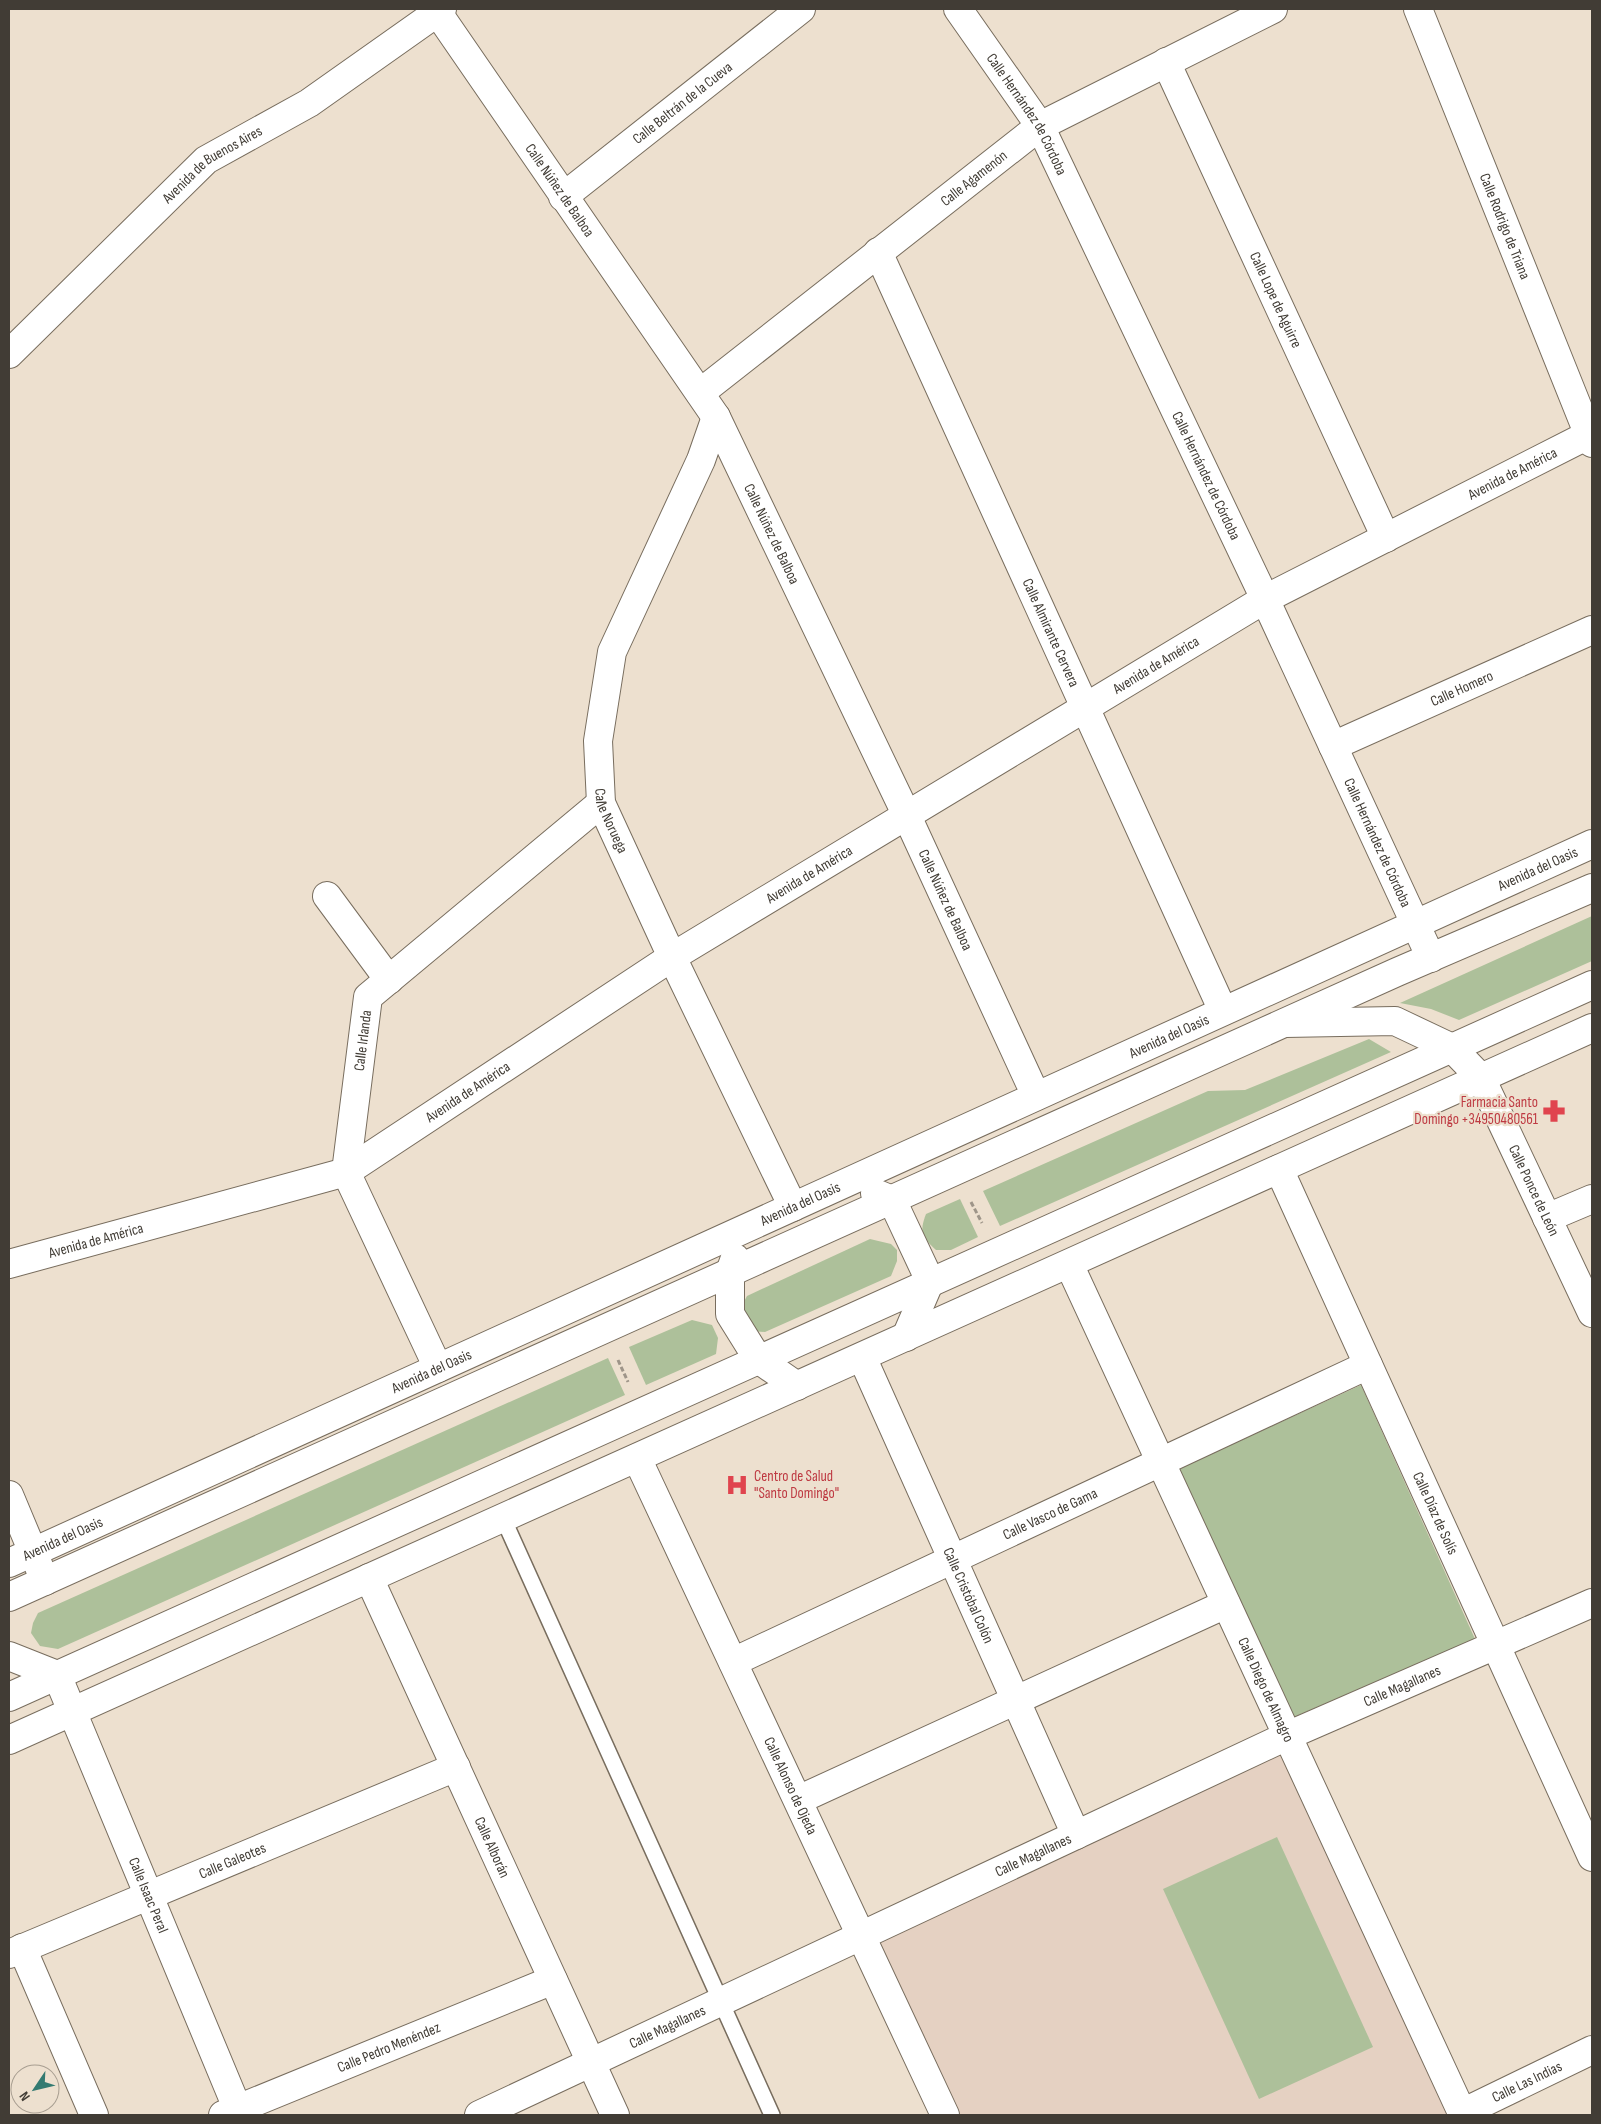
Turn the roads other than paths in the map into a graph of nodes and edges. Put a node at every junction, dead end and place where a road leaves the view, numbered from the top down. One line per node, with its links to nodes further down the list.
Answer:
1 (801, 9): 8 (street, Calle Beltrán de la Cueva)
2 (958, 9): 7 (street, Calle Hernández de Córdoba)
3 (1274, 9): 6 (street, Calle Agamenón)
4 (1418, 9): 13 (street, Calle Rodrigo de Triana)
5 (440, 11): 8 (street, Calle Núñez de Balboa); 10 (street, Avenida de Buenos Aires)
6 (1166, 62): 7 (street, Calle Agamenón); 14 (street, Calle Lope de Aguirre)
7 (1040, 126): 9 (street, Calle Agamenón); 15 (street, Calle Hernández de Córdoba)
8 (564, 197): 11 (street, Calle Núñez de Balboa)
9 (878, 252): 11 (street, Calle Agamenón); 17 (street, Calle Almirante Cervera)
10 (9, 354)
11 (700, 392): 12 (street, Calle Núñez de Balboa)
12 (716, 417): 19 (street, Calle Noruega); 20 (street, Calle Núñez de Balboa)
13 (1591, 437): 14 (street, Avenida de América)
14 (1386, 538): 15 (street, Avenida de América)
15 (1265, 599): 17 (street, Avenida de América); 18 (street, Calle Hernández de Córdoba)
16 (1592, 630): 18 (street, Calle Homero)
17 (1086, 708): 20 (street, Avenida de América); 29 (street, Calle Almirante Cervera)
18 (1333, 746): 24 (street, Calle Hernández de Córdoba)
19 (601, 803): 25 (street, Calle Noruega); 27 (street, Calle Irlanda)
20 (907, 816): 25 (street, Avenida de América); 34 (street, Calle Núñez de Balboa)
21 (1592, 844): 24 (street, Avenida del Oasis)
22 (1592, 888): 26 (street, Avenida del Oasis)
23 (327, 896): 27 (street)
24 (1415, 925): 26 (street, Calle Hernández de Córdoba); 29 (street, Avenida del Oasis)
25 (672, 957): 36 (street, Avenida de América); 40 (street, Calle Noruega)
26 (1431, 958): 30 (street, Avenida del Oasis)
27 (389, 980): 36 (street, Calle Irlanda)
28 (1592, 985): 32 (street)
29 (1223, 1011): 34 (street, Avenida del Oasis)
30 (1285, 1023): 32 (street); 39 (street, Avenida del Oasis)
31 (1592, 1028): 33 (street)
32 (1452, 1048): 33 (street, Calle Ponce de León); 46 (street)
33 (1481, 1078): 35 (street); 41 (street, Calle Ponce de León)
34 (1036, 1096): 37 (street, Avenida del Oasis)
35 (1279, 1169): 44 (street); 51 (street, Calle Díaz de Solís)
36 (346, 1172): 43 (street, Avenida de América); 52 (street)
37 (848, 1182): 39 (street); 40 (street, Avenida del Oasis)
38 (1592, 1199): 41 (street)
39 (892, 1200): 45 (street, Avenida del Oasis); 46 (street)
40 (793, 1207): 42 (street, Avenida del Oasis)
41 (1547, 1218): 47 (street, Calle Ponce de León)
42 (746, 1228): 45 (street); 52 (street, Avenida del Oasis)
43 (9, 1264)
44 (1068, 1264): 48 (street); 55 (street, Calle Diego de Almagro)
45 (730, 1272): 50 (street); 62 (street, Avenida del Oasis)
46 (930, 1282): 48 (street); 50 (street)
47 (1592, 1314)
48 (906, 1337): 49 (street)
49 (862, 1356): 53 (street); 59 (street, Calle Cristóbal Colón)
50 (758, 1359): 53 (street); 69 (street)
51 (1368, 1365): 55 (street, Calle Vasco de Gama); 66 (street, Calle Díaz de Solís)
52 (438, 1368): 58 (street, Avenida del Oasis)
53 (797, 1386): 54 (street)
54 (638, 1458): 57 (street); 68 (street, Calle Alonso de Ojeda)
55 (1161, 1463): 59 (street, Calle Vasco de Gama); 65 (street, Calle Diego de Almagro)
56 (9, 1495): 58 (street)
57 (503, 1518): 61 (street); 83 (lane)
58 (33, 1552): 60 (street, Avenida del Oasis); 62 (street)
59 (952, 1560): 68 (street, Calle Vasco de Gama); 71 (street, Calle Cristóbal Colón)
60 (9, 1563)
61 (369, 1578): 72 (street); 75 (street, Calle Alborán)
62 (46, 1580): 63 (street, Avenida del Oasis)
63 (9, 1597)
64 (1592, 1603): 66 (street, Calle Magallanes)
65 (1226, 1604): 71 (street); 73 (street, Calle Diego de Almagro)
66 (1495, 1645): 73 (street, Calle Magallanes); 78 (street, Calle Díaz de Solís)
67 (9, 1656): 69 (street)
68 (733, 1662): 76 (street, Calle Alonso de Ojeda)
69 (57, 1675): 70 (street); 72 (street, Calle Isaac Peral)
70 (9, 1697)
71 (1016, 1700): 76 (street); 77 (street, Calle Cristóbal Colón)
72 (73, 1711): 74 (street); 79 (street, Calle Isaac Peral)
73 (1287, 1736): 77 (street, Calle Magallanes); 87 (street, Calle Diego de Almagro)
74 (9, 1740)
75 (456, 1767): 79 (street, Calle Galeotes); 82 (street, Calle Alborán)
76 (798, 1800): 80 (street, Calle Alonso de Ojeda)
77 (1076, 1836): 80 (street, Calle Magallanes)
78 (1592, 1857)
79 (148, 1895): 81 (street, Calle Galeotes); 86 (street, Calle Isaac Peral)
80 (861, 1936): 83 (street, Calle Magallanes); 92 (street, Calle Alonso de Ojeda)
81 (16, 1951): 88 (street)
82 (553, 1980): 85 (street, Calle Alborán); 86 (street, Calle Pedro Menéndez)
83 (721, 2002): 85 (street, Calle Magallanes); 91 (lane)
84 (1592, 2050): 87 (street, Calle Las Indias)
85 (591, 2063): 89 (street, Calle Magallanes); 90 (street, Calle Alborán)
86 (233, 2113)
87 (1462, 2114)
88 (94, 2115)
89 (479, 2115)
90 (615, 2115)
91 (772, 2115)
92 (945, 2115)

